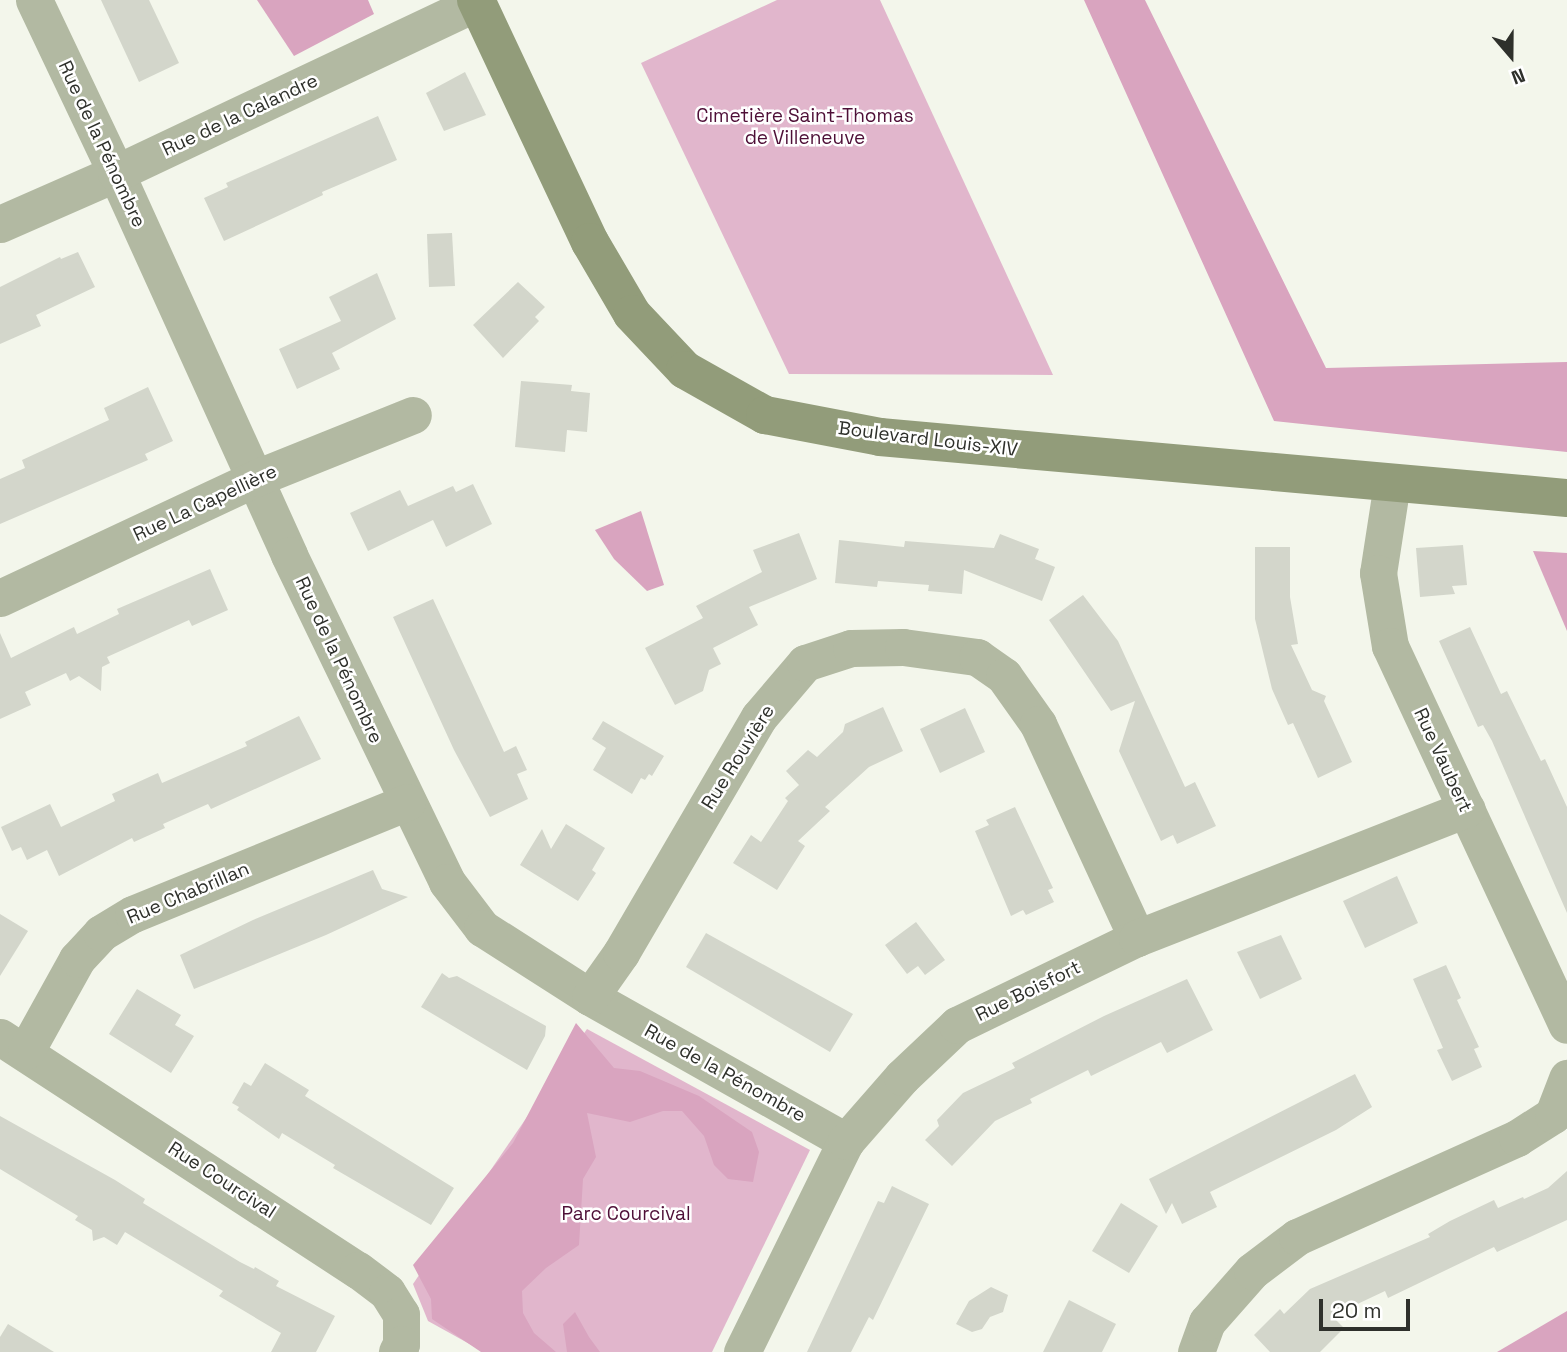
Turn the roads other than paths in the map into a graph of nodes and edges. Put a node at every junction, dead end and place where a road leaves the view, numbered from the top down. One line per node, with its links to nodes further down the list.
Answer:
1 (34, 0): 3 (street, Rue de la Pénombre)
2 (477, 1): 3 (street, Rue de la Calandre); 7 (main road, Boulevard Louis-XIV)
3 (116, 173): 4 (street, Rue de la Calandre); 6 (street, Rue de la Pénombre)
4 (0, 224)
5 (413, 415): 6 (street, Rue La Capellière)
6 (256, 478): 9 (street, Rue La Capellière); 10 (street, Rue de la Pénombre)
7 (1392, 482): 8 (main road, Boulevard Louis-XIV); 11 (street, Rue Vaubert)
8 (1567, 498)
9 (0, 598)
10 (407, 802): 13 (street, Rue de la Pénombre); 15 (street, Rue Chabrillan)
11 (1466, 810): 12 (street, Rue Boisfort); 14 (street, Rue Vaubert)
12 (1137, 938): 13 (street, Rue Rouvière); 17 (street, Rue Boisfort)
13 (590, 997): 17 (street, Rue de la Pénombre)
14 (1567, 1025)
15 (13, 1044): 18 (street, Rue Courcival)
16 (1567, 1078): 20 (street)
17 (846, 1141): 19 (street, Rue Boisfort)
18 (397, 1352)
19 (742, 1352)
20 (1196, 1352)

